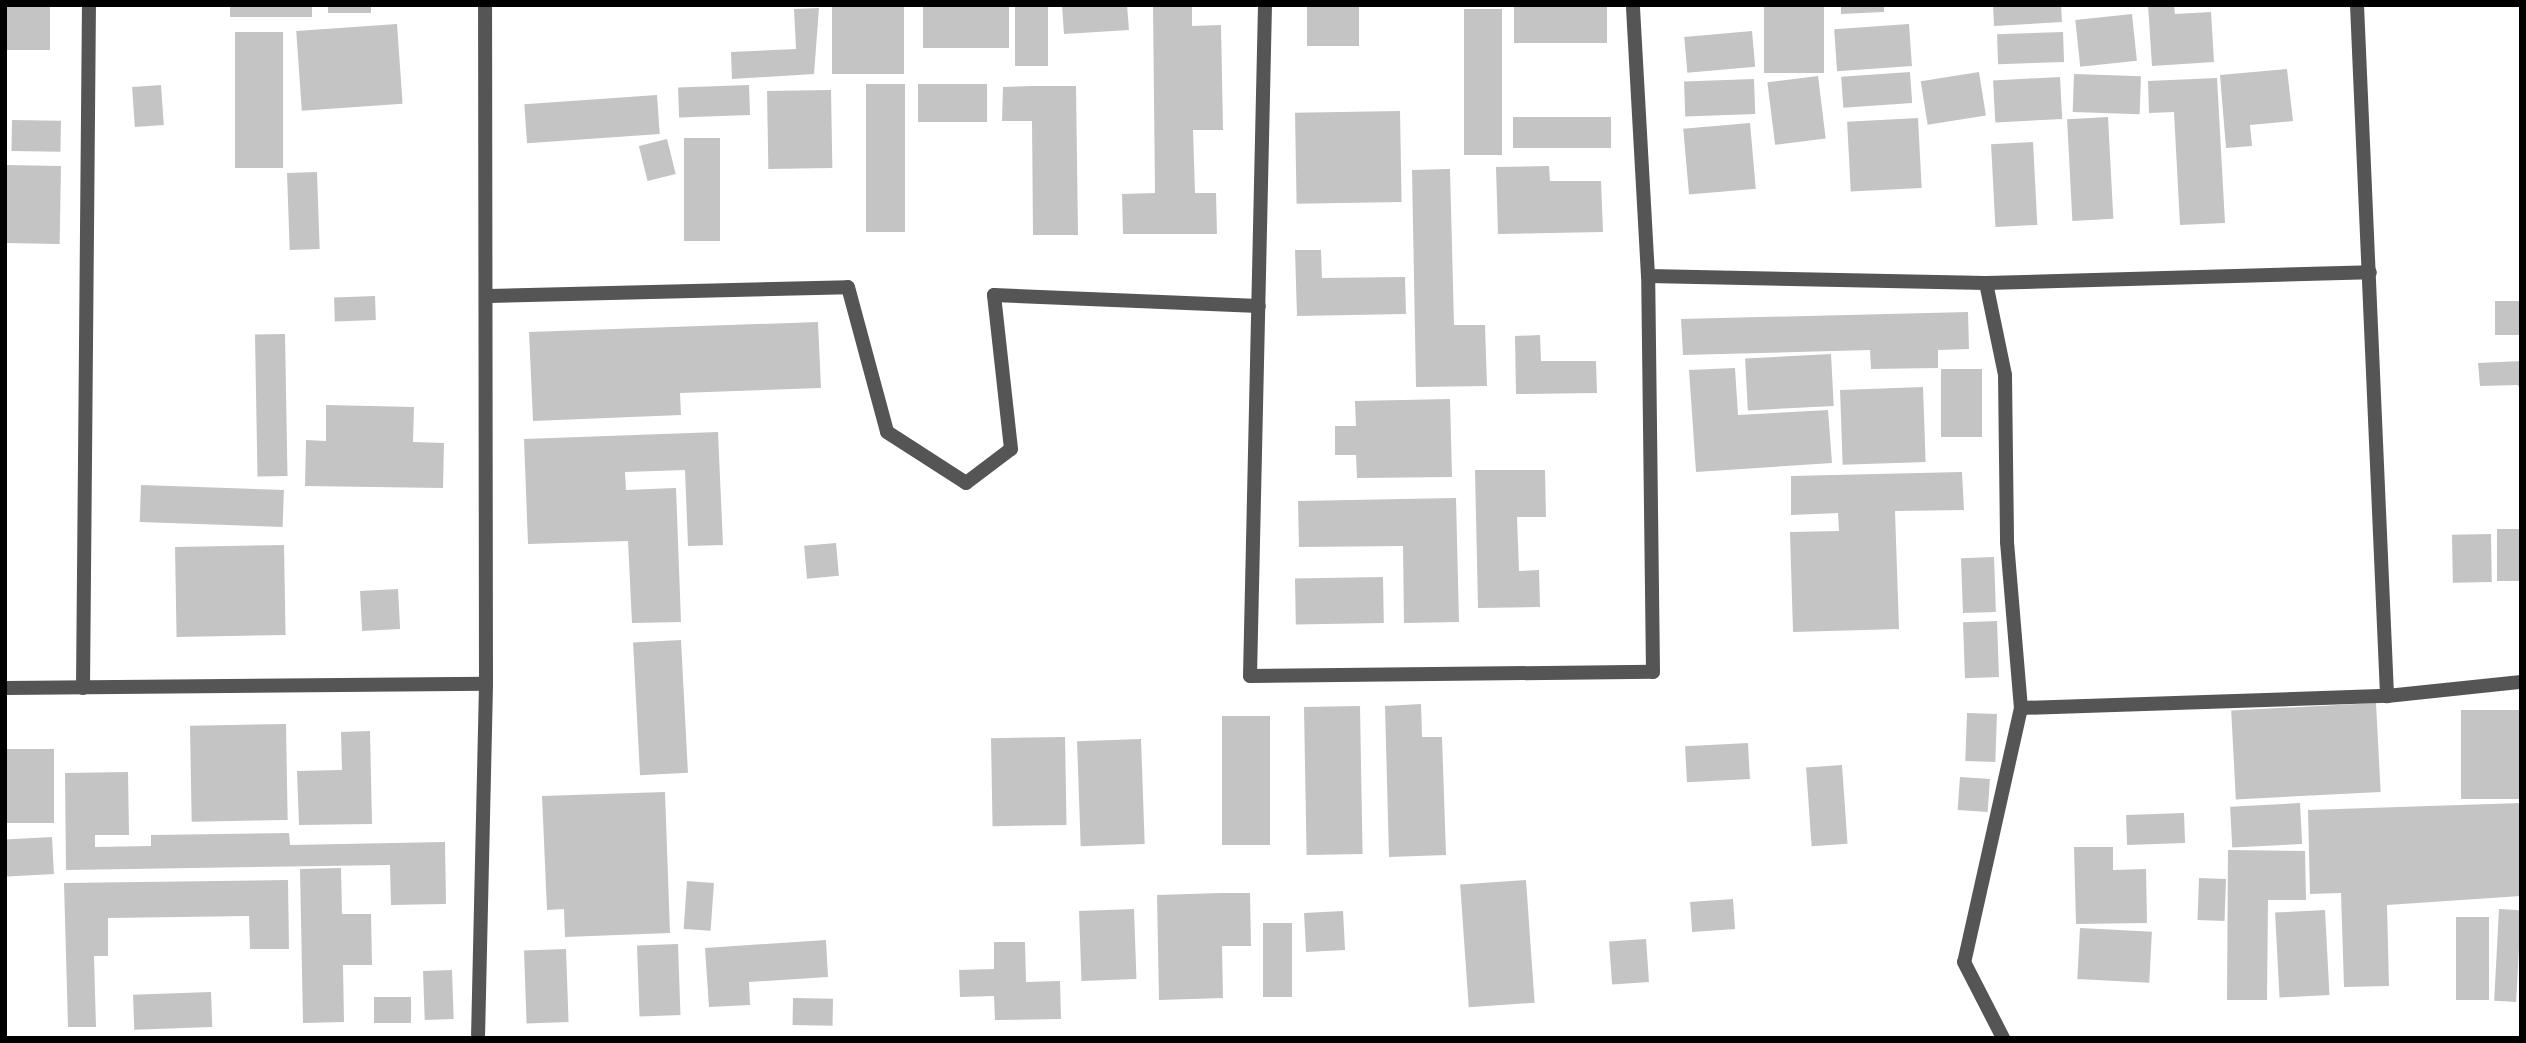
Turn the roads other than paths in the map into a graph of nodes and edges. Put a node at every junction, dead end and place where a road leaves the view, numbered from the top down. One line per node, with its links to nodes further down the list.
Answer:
1 (89, 5): 14 (street)
2 (485, 5): 9 (street)
3 (1265, 5): 10 (street)
4 (1633, 5): 7 (street)
5 (2357, 5): 6 (street)
6 (2370, 272): 8 (street); 15 (street)
7 (1648, 276): 8 (street); 10 (street)
8 (1986, 283): 16 (street)
9 (488, 296): 10 (street); 12 (street)
10 (1259, 306)
11 (2521, 682): 15 (street)
12 (486, 684): 14 (street); 17 (street)
13 (5, 688): 14 (street)
14 (83, 688)
15 (2387, 696): 16 (street)
16 (2021, 708): 18 (street)
17 (478, 1038)
18 (2003, 1038)

